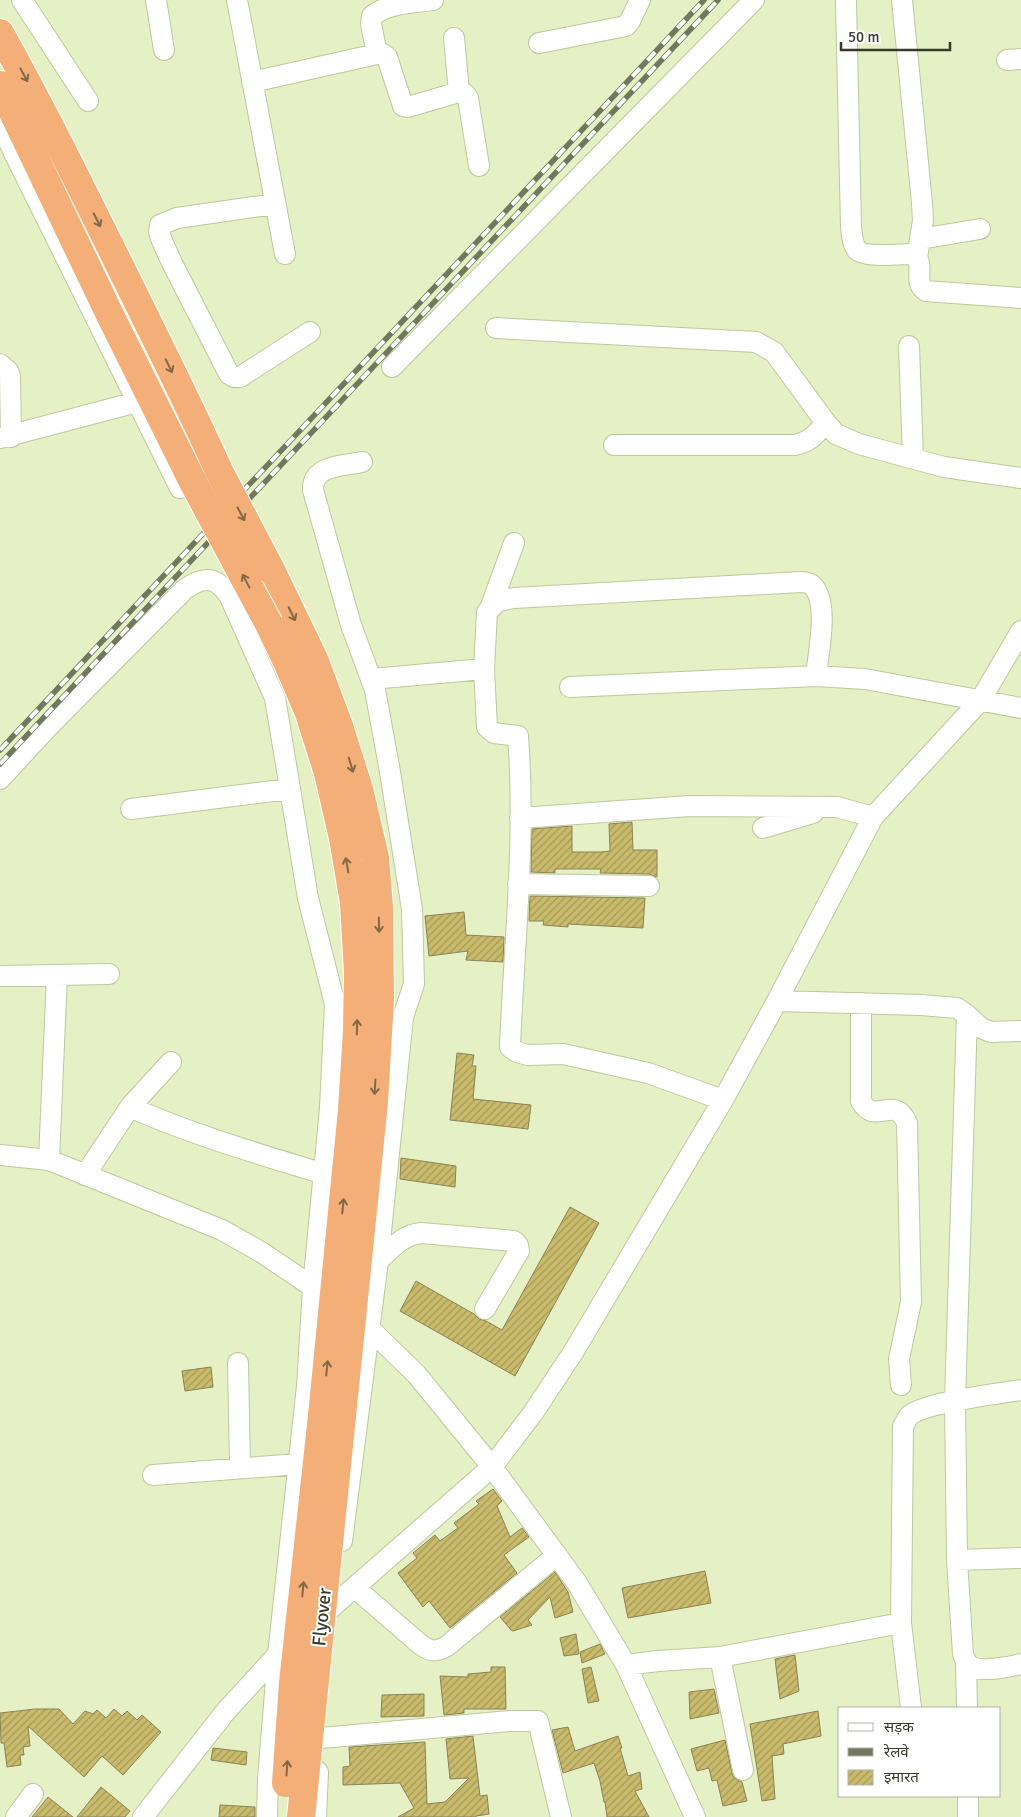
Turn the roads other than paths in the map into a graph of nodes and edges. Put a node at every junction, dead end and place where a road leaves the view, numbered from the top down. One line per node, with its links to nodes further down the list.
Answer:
1 (22, 0): 17 (street)
2 (156, 0): 12 (street)
3 (237, 0): 14 (street)
4 (433, 0): 13 (street)
5 (640, 0): 11 (street)
6 (754, 0): 29 (street)
7 (902, 0): 22 (street)
8 (846, 2): 22 (street)
9 (0, 33): 78 (highway, one-way to 78, bridge)
10 (454, 38): 16 (street)
11 (539, 42)
12 (164, 50)
13 (377, 54): 14 (street); 16 (street)
14 (252, 82): 20 (street)
15 (0, 85): 37 (highway)
16 (459, 92): 19 (street)
17 (88, 101)
18 (0, 122): 30 (street)
19 (480, 166)
20 (275, 204): 23 (street); 26 (street)
21 (980, 230): 22 (street)
22 (918, 248): 24 (street)
23 (285, 254)
24 (1021, 298)
25 (496, 328): 31 (street)
26 (310, 332)
27 (909, 346): 34 (street)
28 (0, 364): 32 (street)
29 (392, 367)
30 (137, 402): 32 (street); 37 (street)
31 (826, 423): 33 (street); 34 (street)
32 (5, 438)
33 (614, 445)
34 (913, 458): 36 (street)
35 (362, 462): 43 (street)
36 (1021, 478)
37 (187, 486): 78 (highway, one-way to 37, bridge)
38 (514, 543): 39 (street)
39 (491, 606): 41 (street); 42 (street)
40 (1021, 631): 45 (street)
41 (484, 669): 43 (street); 52 (street)
42 (816, 676): 44 (street); 45 (street)
43 (371, 679): 70 (street)
44 (570, 687)
45 (980, 702): 46 (street); 51 (street)
46 (1021, 708)
47 (0, 779): 48 (street)
48 (289, 789): 50 (street); 68 (street)
49 (838, 807): 51 (street); 52 (street); 53 (street)
50 (131, 809)
51 (873, 816): 59 (street)
52 (520, 818): 54 (street)
53 (763, 828)
54 (518, 884): 55 (street); 64 (street)
55 (649, 886)
56 (109, 974): 57 (street)
57 (57, 975): 58 (street); 67 (street)
58 (0, 976)
59 (777, 1001): 60 (street); 64 (street)
60 (861, 1003): 61 (street); 75 (street)
61 (967, 1015): 62 (street); 77 (street)
62 (1021, 1031)
63 (171, 1062): 65 (street)
64 (723, 1100): 80 (street)
65 (130, 1107): 68 (street); 69 (street)
66 (0, 1154): 67 (street)
67 (49, 1160): 69 (street)
68 (324, 1174): 71 (street)
69 (85, 1175): 71 (street)
70 (378, 1262): 72 (street); 73 (street)
71 (313, 1287): 79 (street)
72 (485, 1310)
73 (369, 1328): 80 (street); 87 (street)
74 (238, 1363): 81 (street)
75 (901, 1384)
76 (1021, 1390): 77 (street)
77 (954, 1400): 85 (street); 88 (street)
78 (332, 1416): 103 (highway, Flyover, one-way to 78, bridge); 104 (highway, Flyover, bridge)
79 (299, 1464): 81 (street); 89 (street)
80 (492, 1466): 83 (street); 86 (street)
81 (240, 1468): 82 (street)
82 (153, 1475)
83 (557, 1555): 86 (street); 93 (street)
84 (1021, 1558): 85 (street)
85 (957, 1560): 91 (street)
86 (355, 1588): 87 (street)
87 (334, 1605): 89 (street); 96 (street)
88 (901, 1623): 90 (street); 94 (street)
89 (278, 1655): 101 (street); 102 (street)
90 (720, 1657): 93 (street); 97 (street)
91 (966, 1663): 92 (street); 95 (street)
92 (1021, 1664)
93 (626, 1665): 107 (street)
94 (912, 1707)
95 (967, 1707)
96 (321, 1738): 105 (street); 106 (street)
97 (743, 1770)
98 (33, 1794): 100 (street)
99 (968, 1797): 108 (street)
100 (16, 1817)
101 (143, 1817)
102 (267, 1817)
103 (283, 1817)
104 (301, 1817)
105 (316, 1817)
106 (561, 1817)
107 (696, 1817)
108 (968, 1817)

